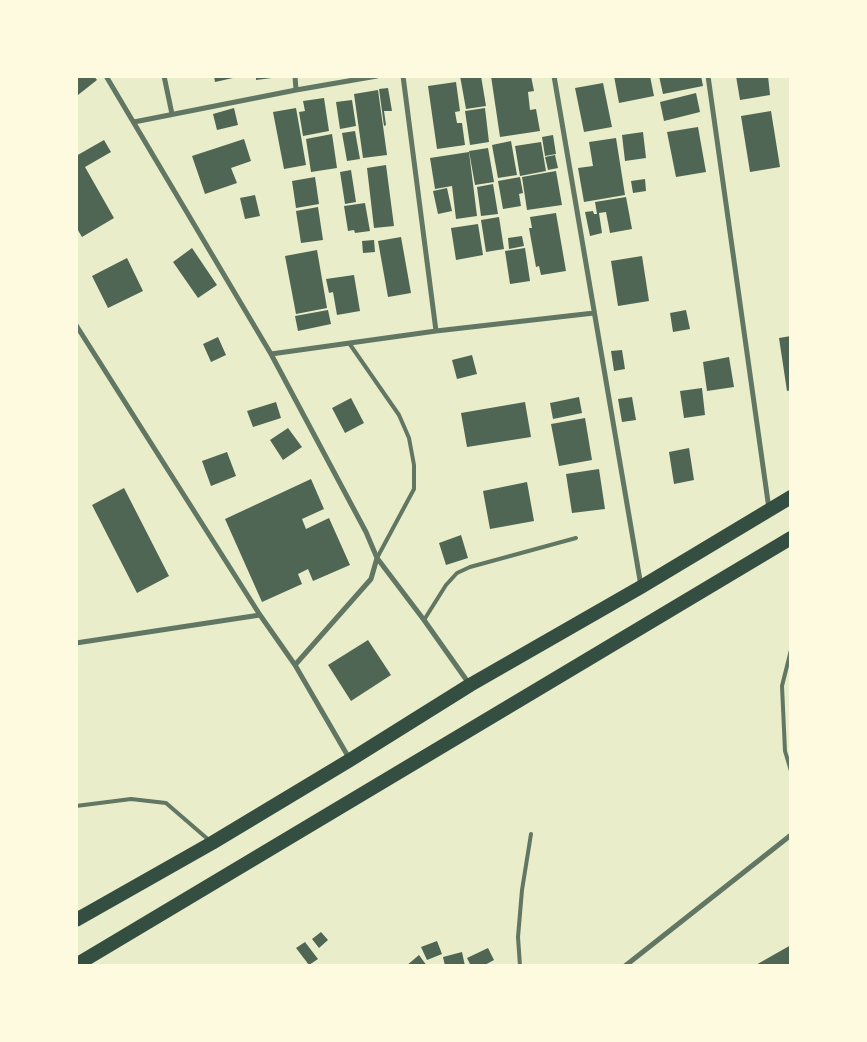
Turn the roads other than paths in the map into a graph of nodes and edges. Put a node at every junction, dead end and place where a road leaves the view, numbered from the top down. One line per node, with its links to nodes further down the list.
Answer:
1 (106, 76): 10 (street)
2 (164, 76): 9 (street)
3 (295, 76): 8 (street)
4 (377, 76): 8 (street)
5 (403, 76): 13 (street)
6 (554, 76): 11 (street)
7 (708, 76): 17 (street)
8 (296, 90): 9 (street)
9 (172, 114): 10 (street)
10 (134, 122): 15 (street)
11 (594, 313): 13 (street); 21 (street)
12 (76, 325): 22 (street)
13 (436, 331): 14 (street)
14 (349, 343): 15 (street); 20 (lane)
15 (271, 354): 20 (street)
16 (791, 497): 17 (highway)
17 (769, 510): 21 (highway)
18 (576, 538): 23 (lane)
19 (791, 538): 35 (highway)
20 (377, 558): 23 (street); 26 (street)
21 (641, 586): 27 (highway)
22 (260, 615): 24 (street); 26 (street)
23 (424, 620): 27 (street)
24 (76, 643)
25 (791, 650): 29 (lane)
26 (295, 665): 28 (street)
27 (470, 685): 28 (highway)
28 (350, 760): 33 (highway)
29 (791, 771)
30 (76, 806): 33 (lane)
31 (530, 834): 36 (lane)
32 (791, 835): 37 (street)
33 (212, 843): 34 (highway)
34 (76, 920)
35 (76, 965)
36 (520, 966)
37 (625, 966)

